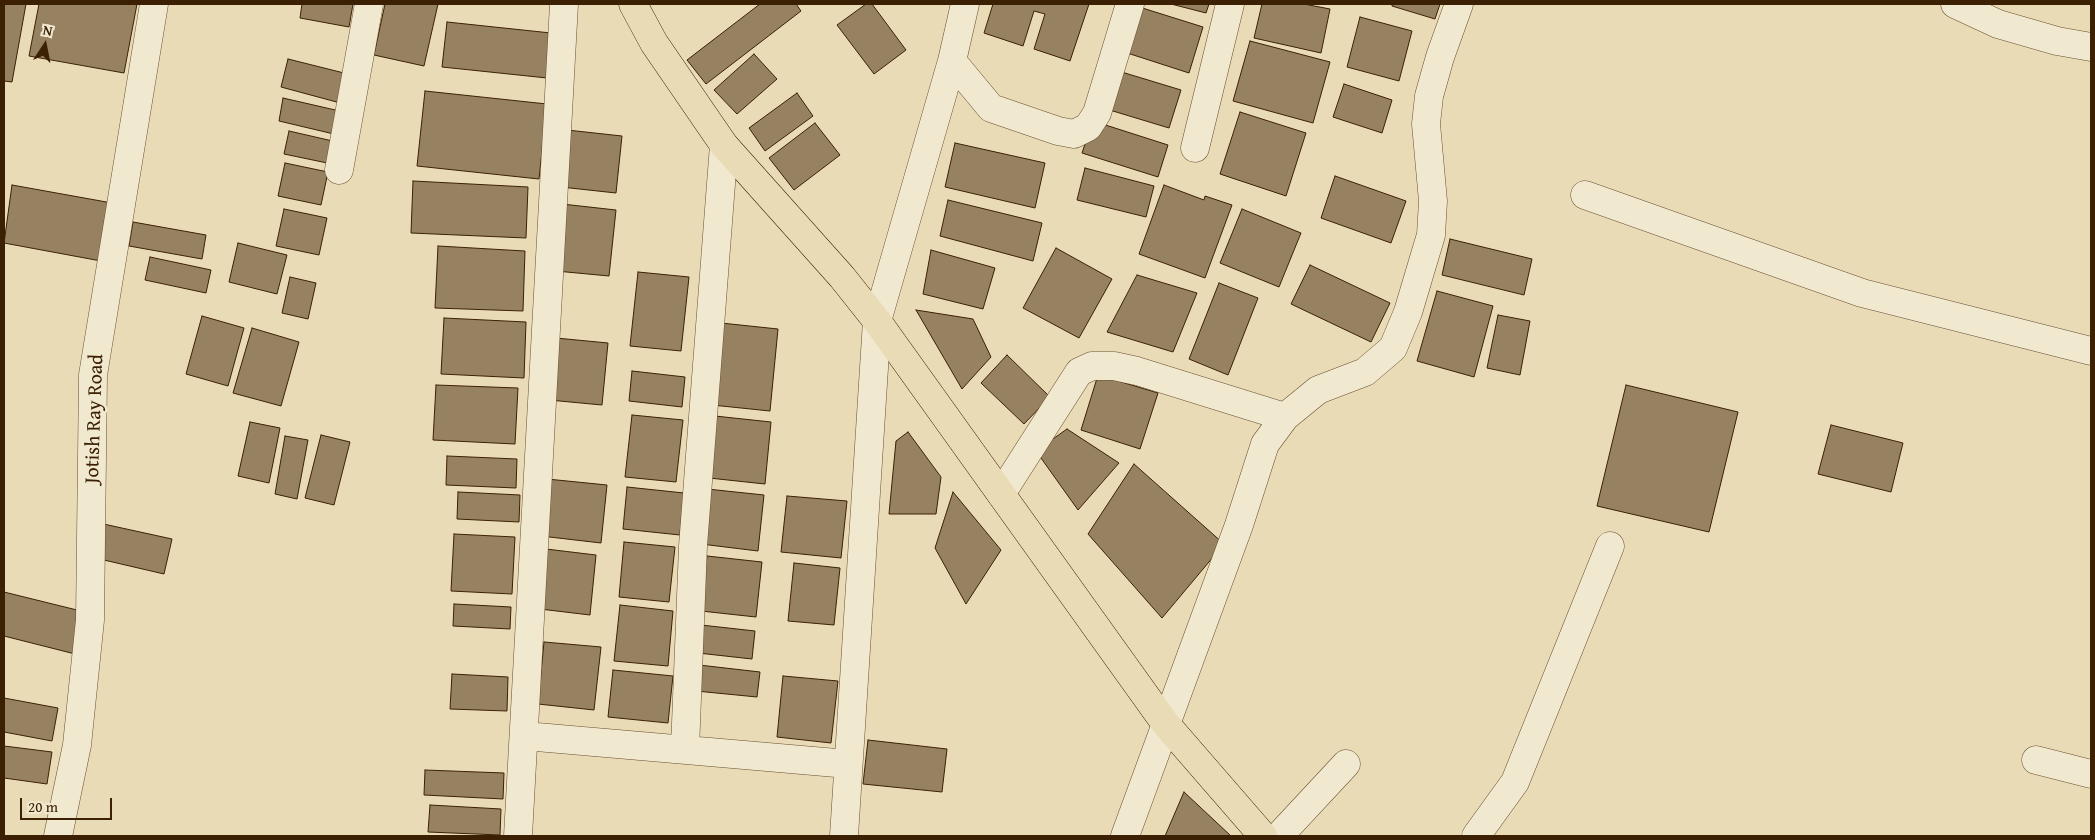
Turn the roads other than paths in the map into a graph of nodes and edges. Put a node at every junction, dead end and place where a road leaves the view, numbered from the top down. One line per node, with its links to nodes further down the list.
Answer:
1 (154, 4): 28 (street, Jotish Ray Road)
2 (369, 4): 14 (street)
3 (564, 4): 22 (street)
4 (633, 4): 12 (main road)
5 (965, 4): 11 (street)
6 (1130, 4): 11 (street)
7 (1230, 4): 13 (street)
8 (1459, 4): 18 (street)
9 (1955, 4): 10 (street)
10 (2091, 47)
11 (952, 61): 16 (street)
12 (724, 145): 16 (main road); 23 (street)
13 (1195, 148)
14 (339, 170)
15 (1584, 195): 17 (street)
16 (878, 321): 19 (main road); 25 (street)
17 (2091, 352)
18 (1285, 417): 19 (street); 21 (street)
19 (1001, 494): 21 (main road)
20 (1610, 546): 34 (street)
21 (1165, 723): 31 (street); 32 (main road)
22 (525, 736): 23 (street); 29 (street)
23 (685, 749): 25 (street)
24 (2036, 760): 27 (street)
25 (848, 764): 30 (street)
26 (1346, 764): 33 (street)
27 (2091, 774)
28 (58, 836)
29 (518, 836)
30 (844, 836)
31 (1125, 836)
32 (1263, 836)
33 (1279, 836)
34 (1476, 836)

